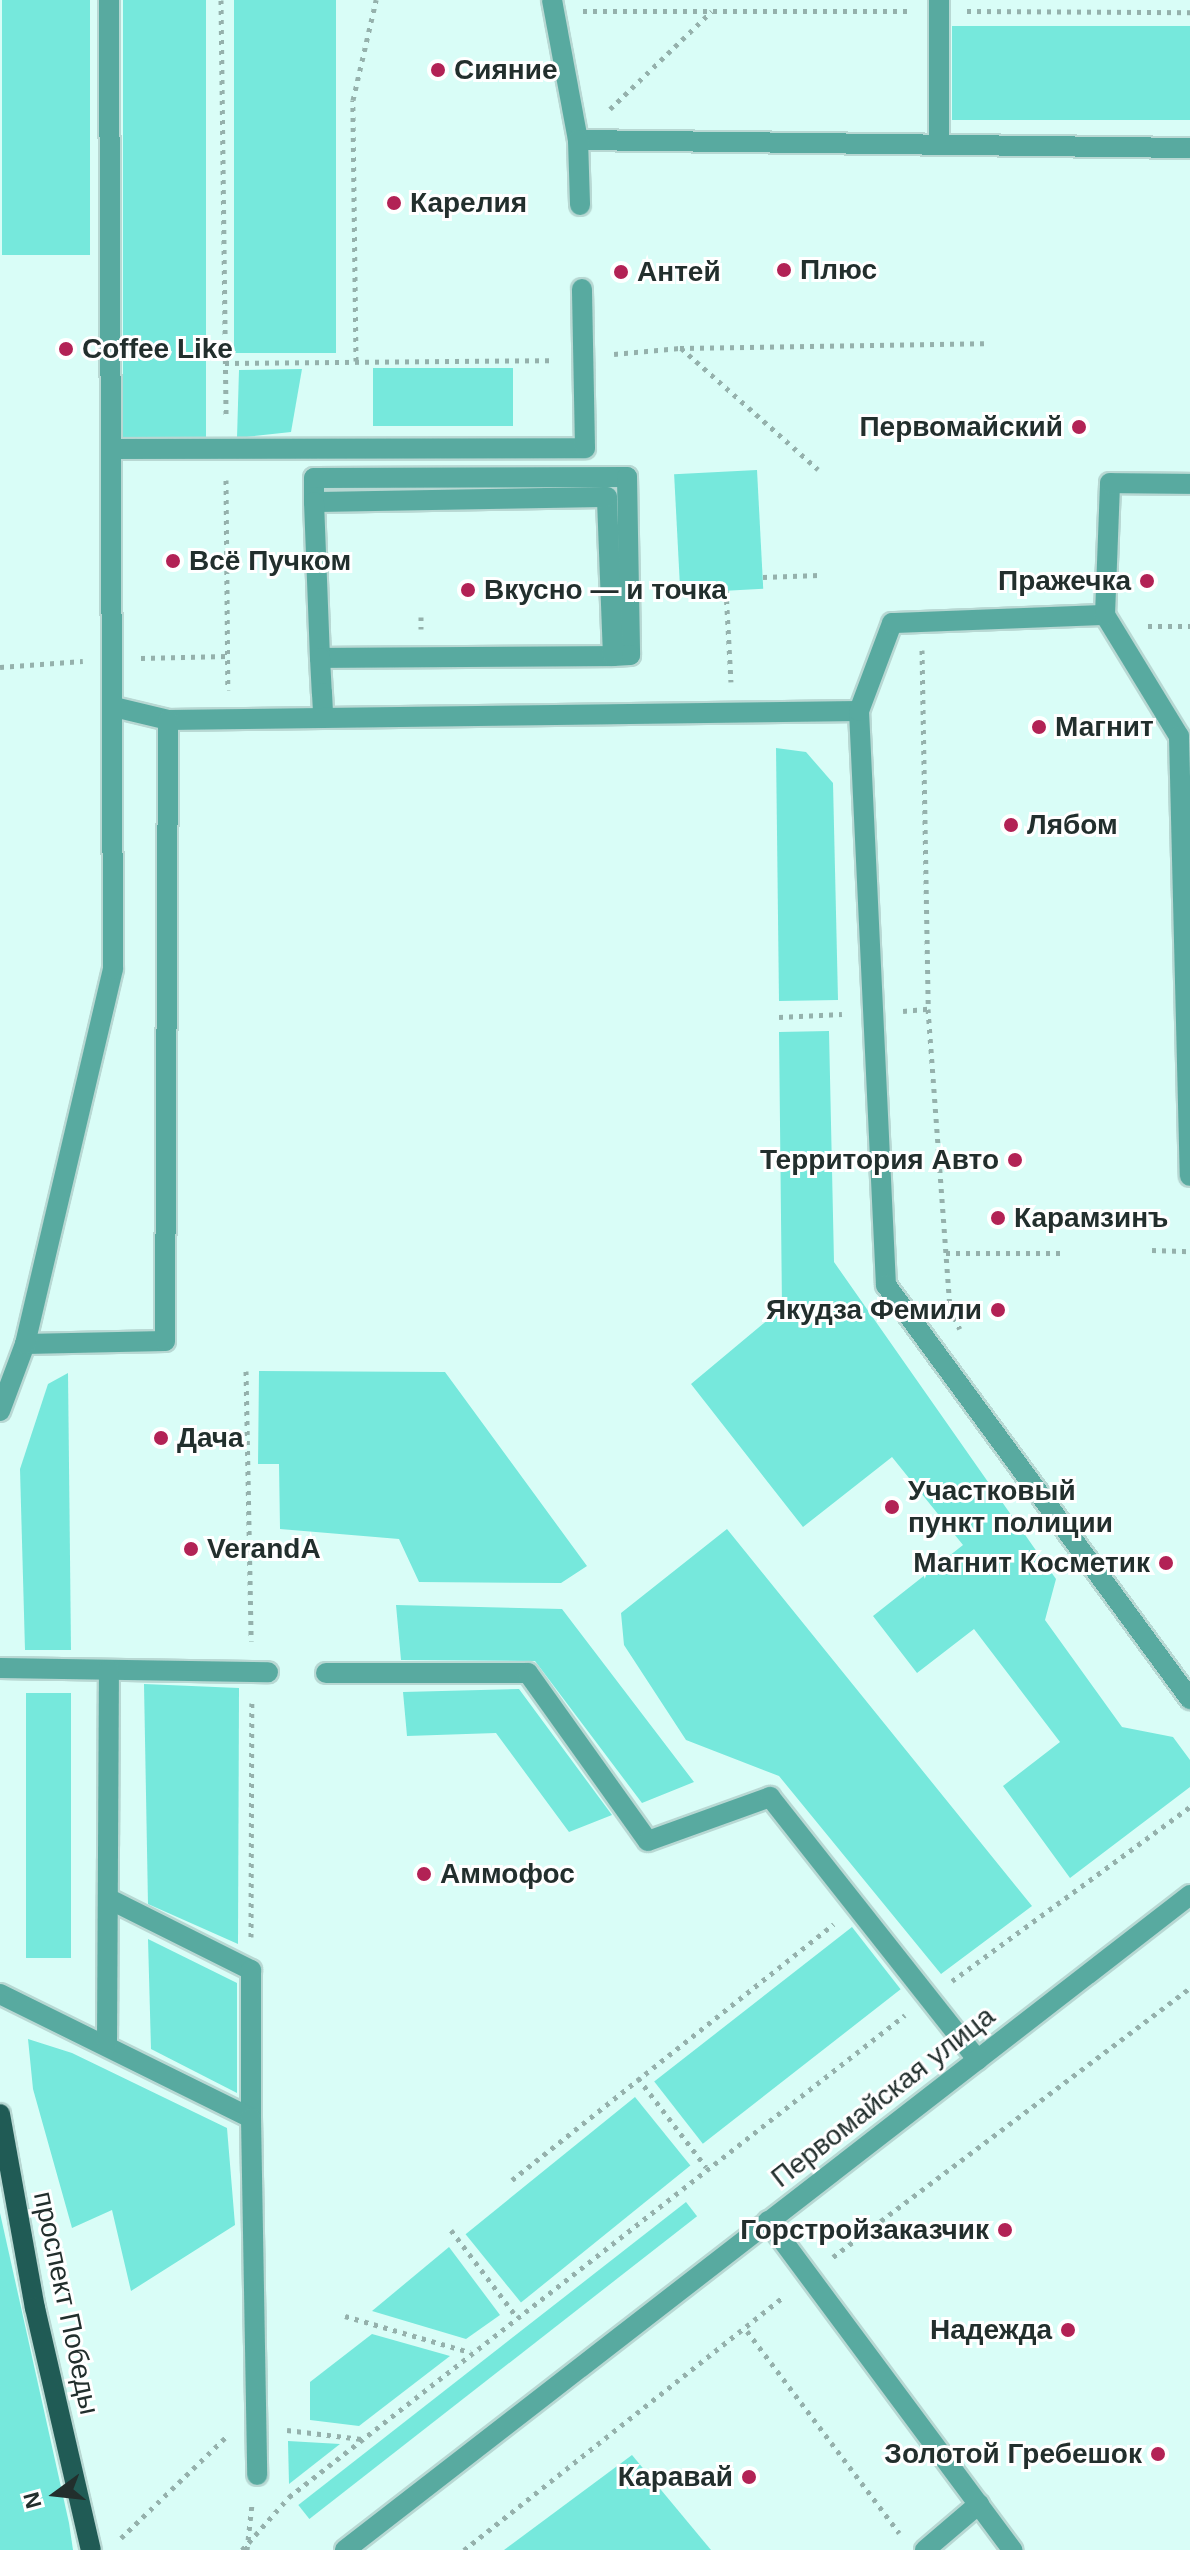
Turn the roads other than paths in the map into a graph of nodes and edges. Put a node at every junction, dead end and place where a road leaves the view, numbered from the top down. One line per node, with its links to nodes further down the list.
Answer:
1 (109, 0): 9 (street)
2 (553, 5): 4 (street)
3 (939, 6): 5 (street)
4 (578, 140): 5 (street); 7 (street)
5 (939, 145): 6 (street)
6 (1190, 148)
7 (580, 205)
8 (582, 289): 9 (street)
9 (112, 449): 13 (street)
10 (1190, 484): 11 (street)
11 (1105, 615): 14 (street); 17 (street)
12 (320, 658): 12 (street); 15 (street)
13 (114, 707): 16 (street); 19 (street)
14 (859, 711): 15 (street); 25 (street)
15 (323, 715): 16 (street)
16 (168, 720): 19 (street)
17 (1186, 796): 18 (street)
18 (1190, 1176)
19 (25, 1344): 20 (street)
20 (0, 1411)
21 (0, 1668): 22 (street)
22 (109, 1670): 23 (street); 27 (street)
23 (268, 1672)
24 (326, 1673): 30 (street)
25 (1190, 1699)
26 (1190, 1895): 30 (street, Первомайская улица)
27 (109, 1899): 29 (street); 32 (street)
28 (0, 1994): 29 (street)
29 (107, 2044): 32 (street)
30 (978, 2060): 33 (street, Первомайская улица)
31 (0, 2114): 36 (main road, проспект Победы)
32 (251, 2118): 34 (street)
33 (768, 2221): 35 (street); 37 (street, Первомайская улица)
34 (257, 2475)
35 (979, 2504): 38 (street); 39 (street)
36 (91, 2550)
37 (345, 2550)
38 (925, 2550)
39 (1012, 2550)

